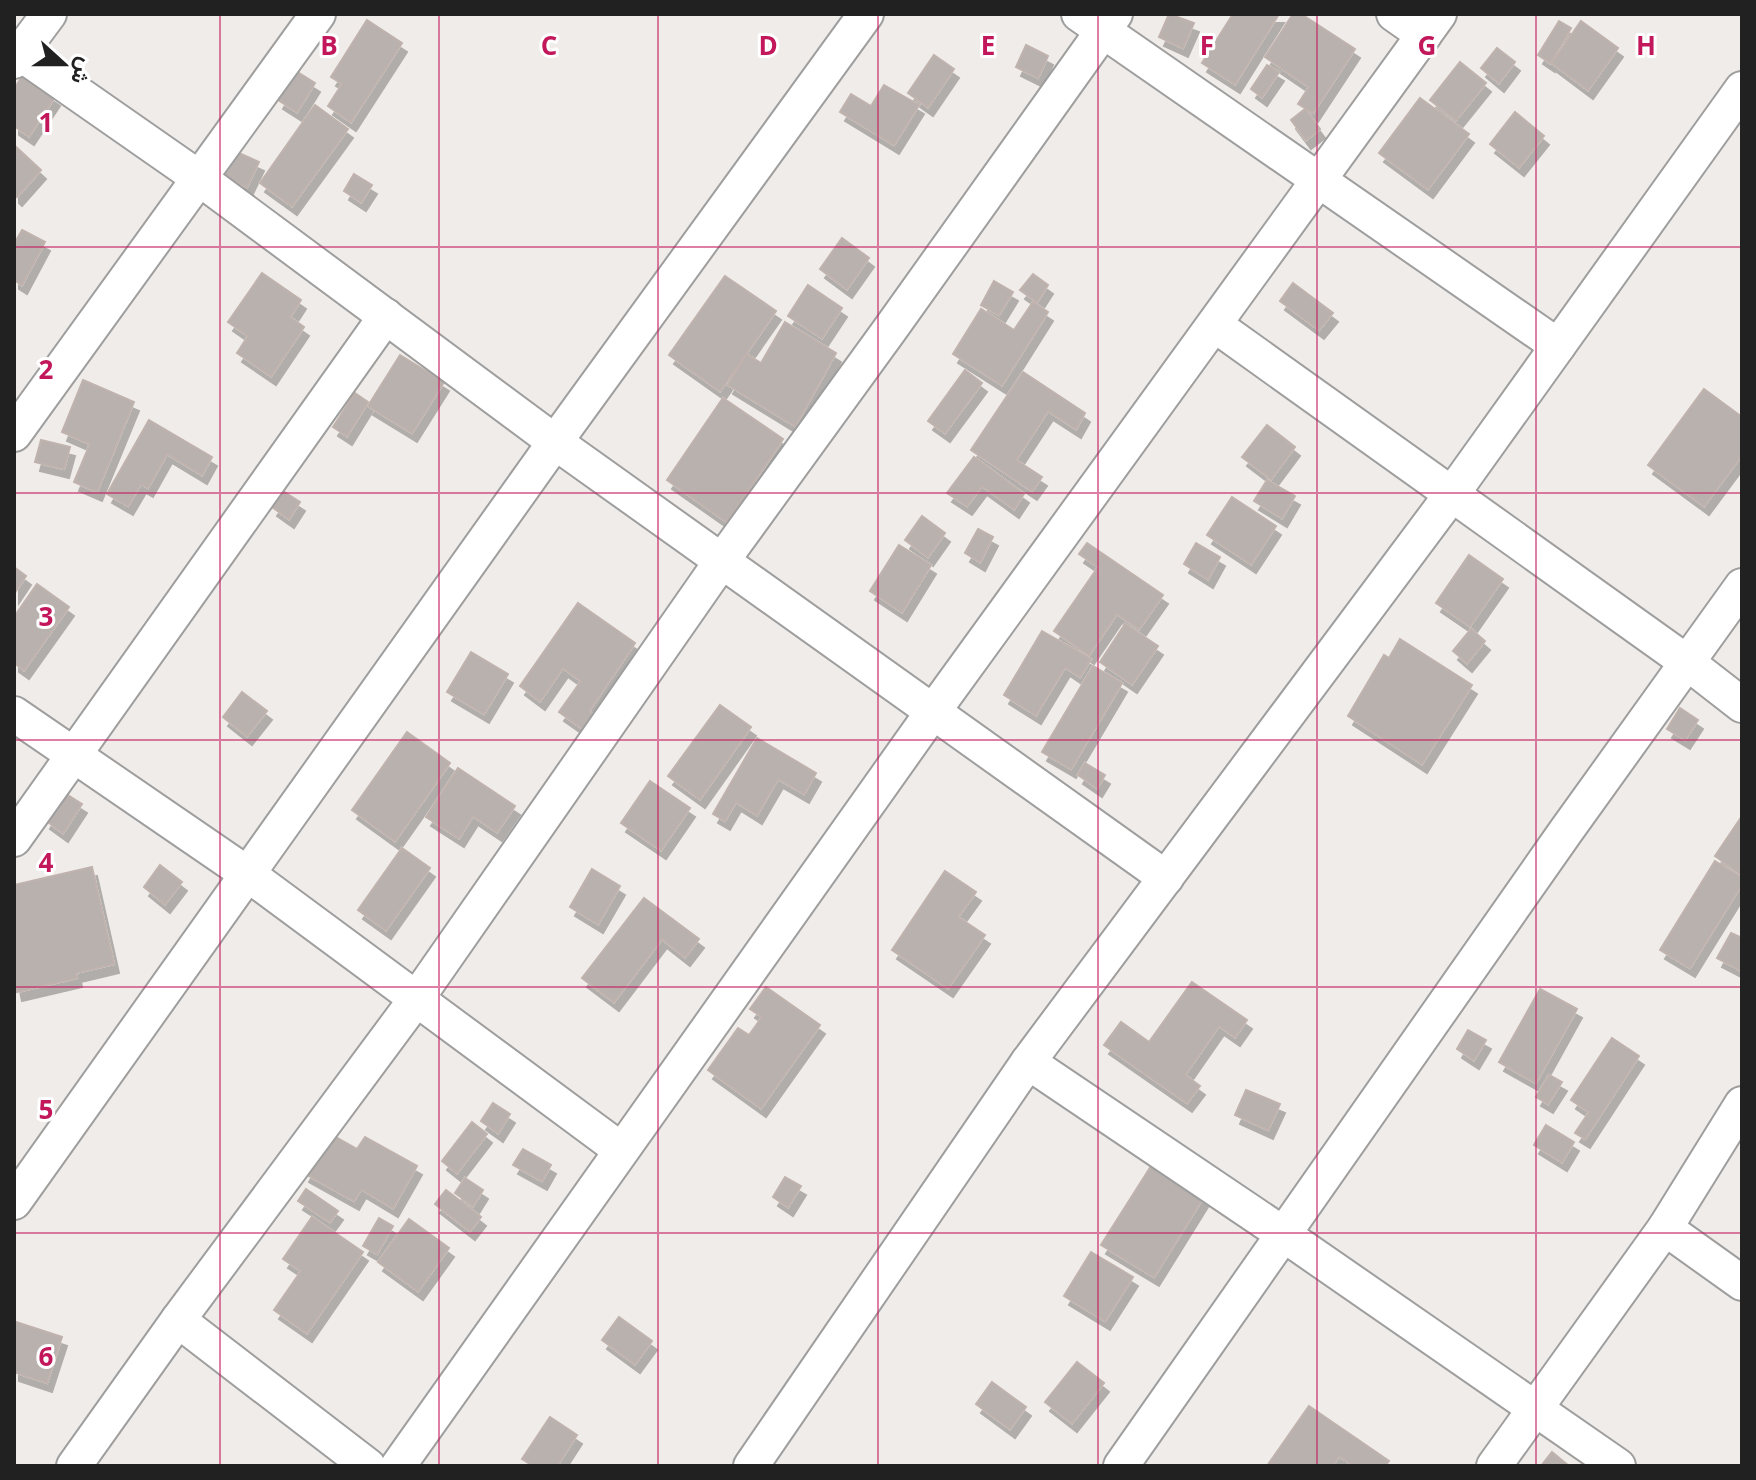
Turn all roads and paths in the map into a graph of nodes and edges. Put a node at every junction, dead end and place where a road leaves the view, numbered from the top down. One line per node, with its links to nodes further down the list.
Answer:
1 (49, 14): 7 (street)
2 (318, 14): 9 (street)
3 (866, 14): 15 (street)
4 (1394, 14): 6 (street)
5 (1099, 20): 10 (street); 17 (street)
6 (1431, 24): 10 (street)
7 (16, 55): 9 (street)
8 (1742, 89): 13 (street)
9 (199, 178): 11 (street); 14 (street)
10 (1319, 181): 12 (street); 13 (street)
11 (386, 316): 15 (street); 23 (street)
12 (1215, 325): 16 (street); 21 (street)
13 (1558, 346): 16 (street)
14 (14, 434)
15 (555, 442): 17 (street); 25 (street)
16 (1452, 494): 19 (street); 26 (street)
17 (721, 562): 21 (street); 27 (street)
18 (1742, 586): 19 (street)
19 (1688, 663): 20 (street); 33 (street)
20 (1742, 705)
21 (932, 713): 26 (street); 30 (street)
22 (14, 714): 23 (street)
23 (74, 755): 24 (street); 25 (street)
24 (14, 839)
25 (249, 875): 27 (street); 31 (street)
26 (1166, 878): 28 (street)
27 (417, 998): 30 (street); 35 (street)
28 (1028, 1062): 33 (street); 40 (street)
29 (1742, 1104): 32 (street)
30 (621, 1150): 39 (street)
31 (14, 1202)
32 (1665, 1228): 34 (street); 36 (street)
33 (1283, 1234): 36 (street); 41 (street)
34 (1742, 1283)
35 (178, 1320): 37 (street); 38 (street)
36 (1536, 1407): 42 (street); 43 (street)
37 (74, 1466)
38 (368, 1466)
39 (398, 1466)
40 (751, 1466)
41 (1121, 1466)
42 (1494, 1466)
43 (1618, 1466)

